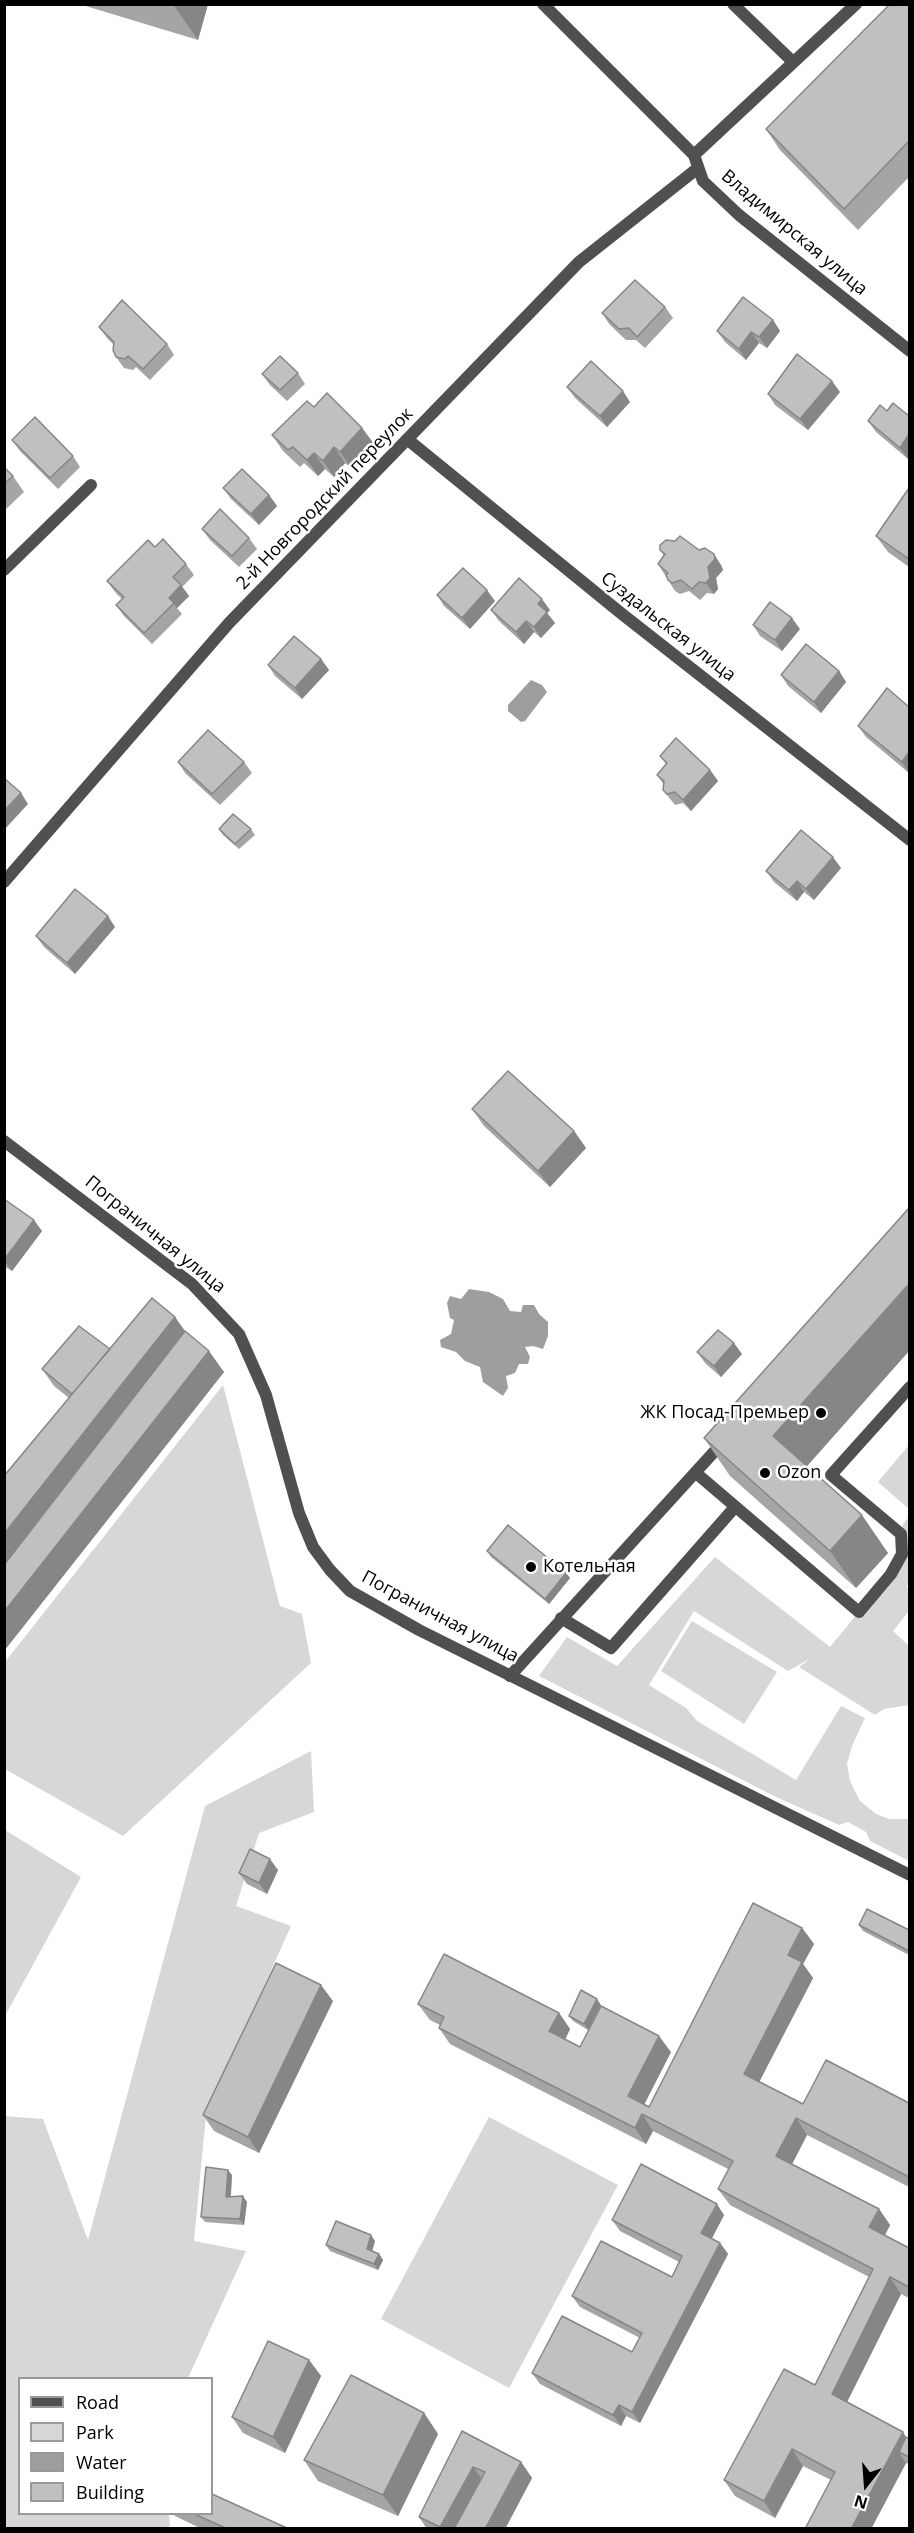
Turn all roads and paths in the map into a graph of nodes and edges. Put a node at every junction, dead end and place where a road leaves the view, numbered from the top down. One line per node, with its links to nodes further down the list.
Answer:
1 (543, 4): 5 (street, Владимирская улица)
2 (733, 4): 4 (street)
3 (856, 4): 4 (street)
4 (793, 62): 5 (street)
5 (694, 155): 6 (street, Владимирская улица)
6 (698, 168): 7 (street, Владимирская улица); 8 (street, 2-й Новгородский переулок)
7 (909, 351)
8 (407, 439): 11 (street, Суздальская улица); 12 (street, 2-й Новгородский переулок)
9 (91, 485): 10 (street)
10 (4, 570)
11 (909, 840)
12 (4, 882)
13 (4, 1141): 19 (street, Пограничная улица)
14 (909, 1387): 17 (street)
15 (735, 1429): 16 (street)
16 (696, 1473): 17 (street); 18 (street)
17 (735, 1507): 18 (street)
18 (561, 1618): 19 (street)
19 (510, 1676): 20 (street, Пограничная улица)
20 (909, 1875)

